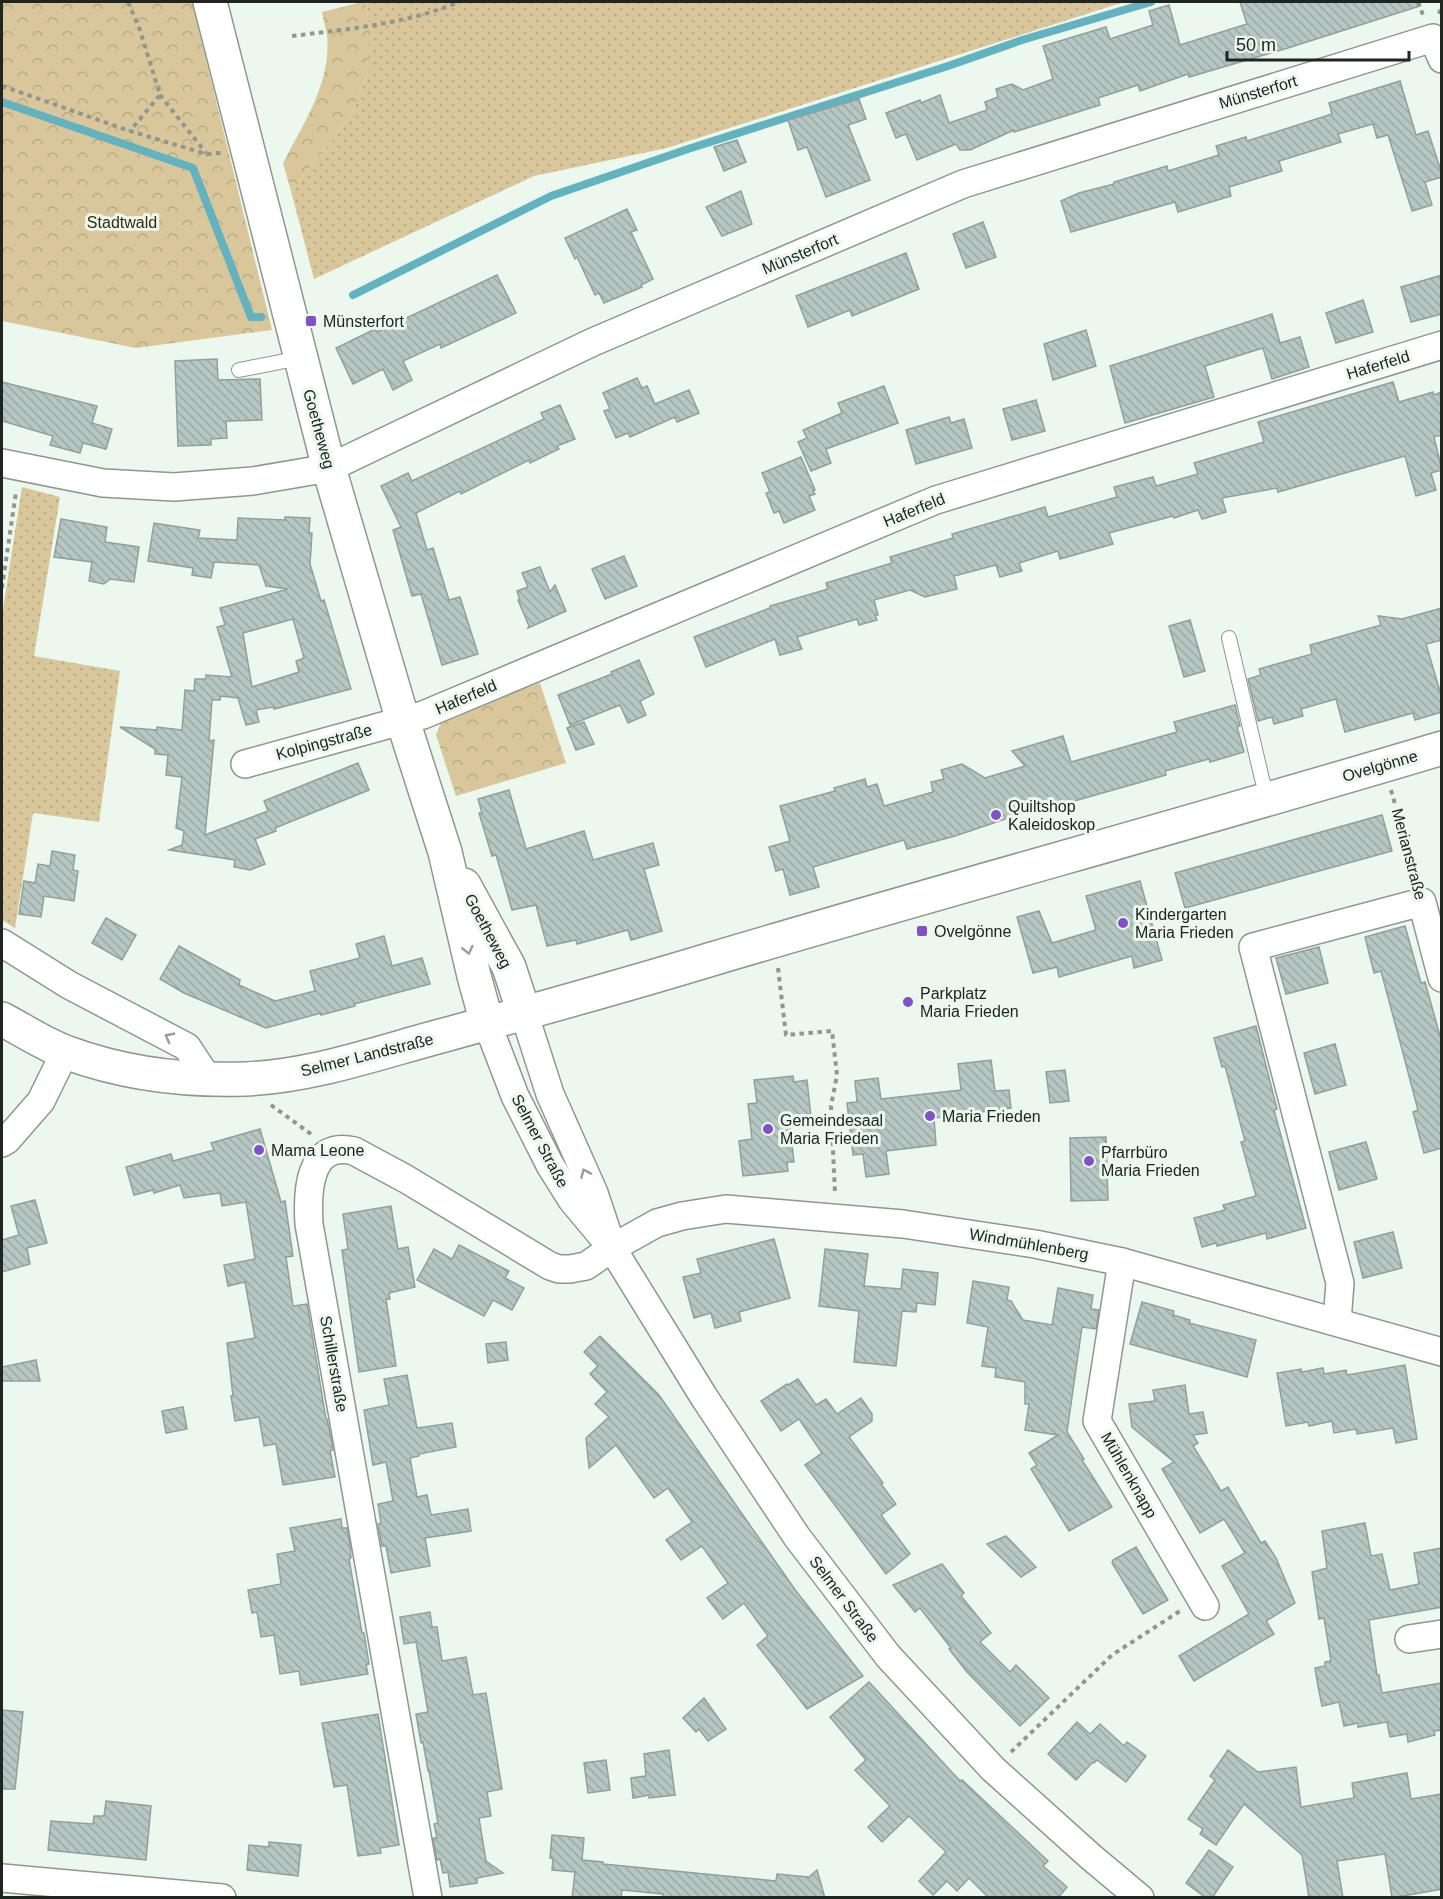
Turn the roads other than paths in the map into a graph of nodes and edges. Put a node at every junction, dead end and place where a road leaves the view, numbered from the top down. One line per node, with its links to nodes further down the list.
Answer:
1 (210, 2): 4 (main road, Goetheweg)
2 (1437, 48): 7 (street, Münsterfort)
3 (1442, 345): 9 (street, Haferfeld)
4 (300, 358): 5 (lane); 7 (main road, Goetheweg)
5 (239, 370)
6 (11, 465): 7 (street, Münsterfort)
7 (329, 468): 9 (main road, Goetheweg)
8 (1229, 638): 12 (lane)
9 (404, 721): 11 (street, Kolpingstraße); 13 (main road, Goetheweg)
10 (1442, 748): 12 (main road, Ovelgönne)
11 (245, 764)
12 (1268, 798): 16 (main road, Ovelgönne)
13 (445, 852): 16 (main road, Goetheweg); 18 (main road, Goetheweg, one-way to 18)
14 (2, 943): 20 (street, one-way to 14)
15 (1442, 978): 24 (street, Merianstraße)
16 (524, 1013): 18 (main road, Ovelgönne); 22 (street, Selmer Straße, one-way to 16)
17 (2, 1019): 19 (main road, Selmer Landstraße)
18 (488, 1023): 20 (main road, Selmer Landstraße); 22 (street, Selmer Straße)
19 (65, 1052): 20 (main road, Selmer Landstraße); 21 (street)
20 (208, 1079)
21 (2, 1143)
22 (612, 1248): 23 (street, Windmühlenberg); 32 (street, Schillerstraße); 33 (street, Selmer Straße)
23 (1122, 1262): 24 (street, Windmühlenberg); 26 (street, Mühlenknapp)
24 (1337, 1321): 25 (street, Windmühlenberg)
25 (1442, 1352)
26 (1203, 1602)
27 (1442, 1634): 28 (street)
28 (1409, 1640)
29 (2, 1878): 30 (street)
30 (182, 1896): 31 (street)
31 (222, 1898)
32 (428, 1898)
33 (1140, 1898)

